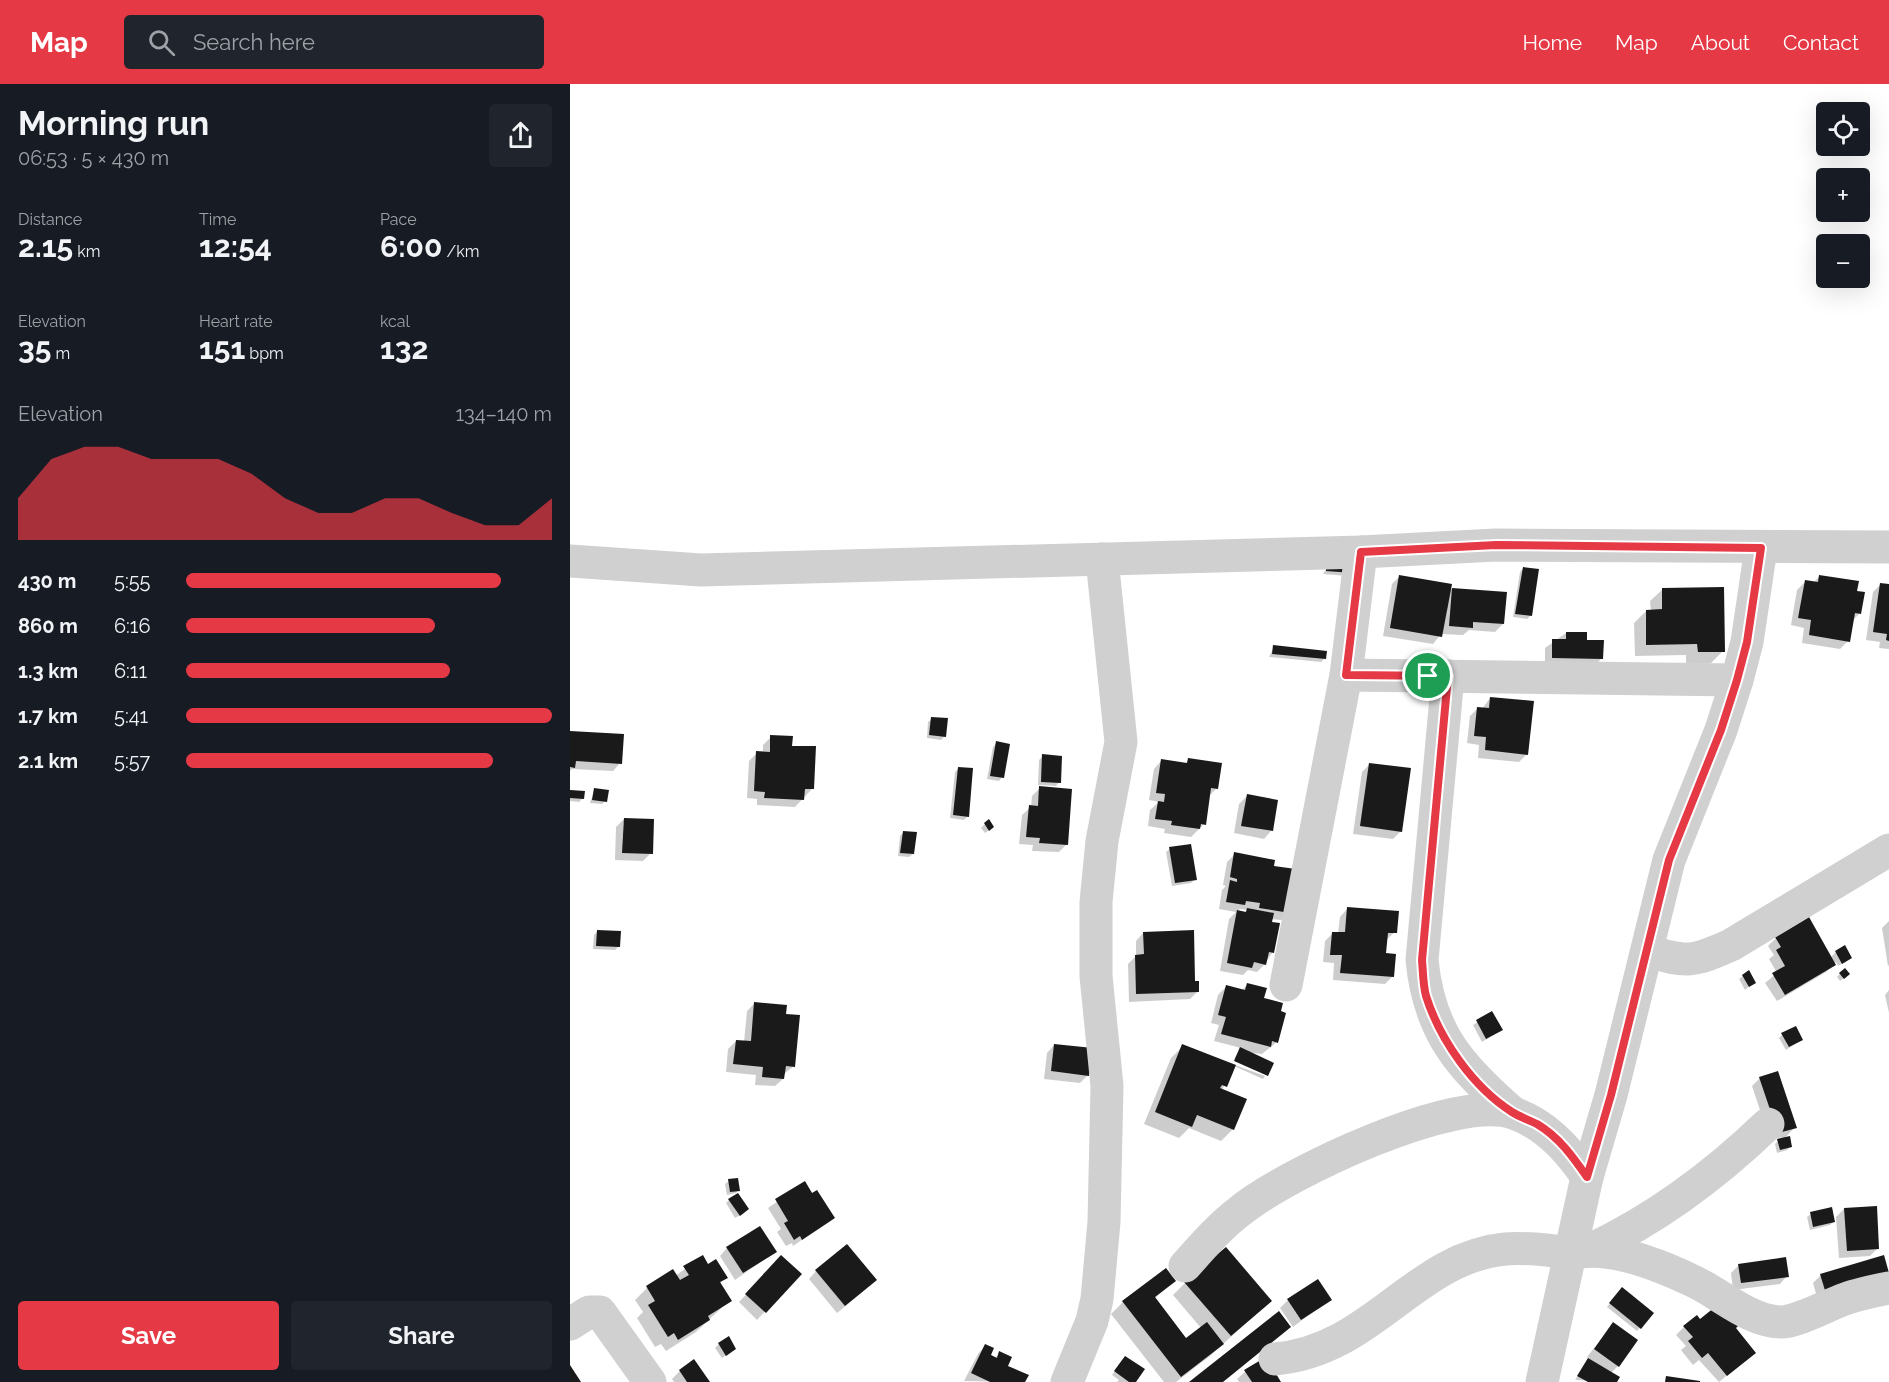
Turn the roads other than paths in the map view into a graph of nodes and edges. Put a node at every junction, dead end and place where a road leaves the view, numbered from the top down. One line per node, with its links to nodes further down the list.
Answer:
1 (1889, 547): 2 (street)
2 (1761, 548): 3 (street); 8 (street)
3 (1361, 552): 4 (street); 6 (street)
4 (1102, 558): 5 (street); 21 (street)
5 (570, 561)
6 (1346, 675): 7 (street); 11 (street)
7 (1448, 676): 8 (street); 12 (street)
8 (1737, 680): 10 (street)
9 (1889, 850): 10 (street)
10 (1647, 951): 14 (street)
11 (1286, 985)
12 (1512, 1112): 14 (street); 16 (street)
13 (1767, 1124): 15 (street)
14 (1587, 1177): 15 (street)
15 (1580, 1251): 17 (street); 19 (street); 22 (street)
16 (1185, 1266)
17 (1889, 1288)
18 (570, 1324): 20 (street)
19 (1275, 1359)
20 (650, 1382)
21 (1068, 1382)
22 (1542, 1382)

